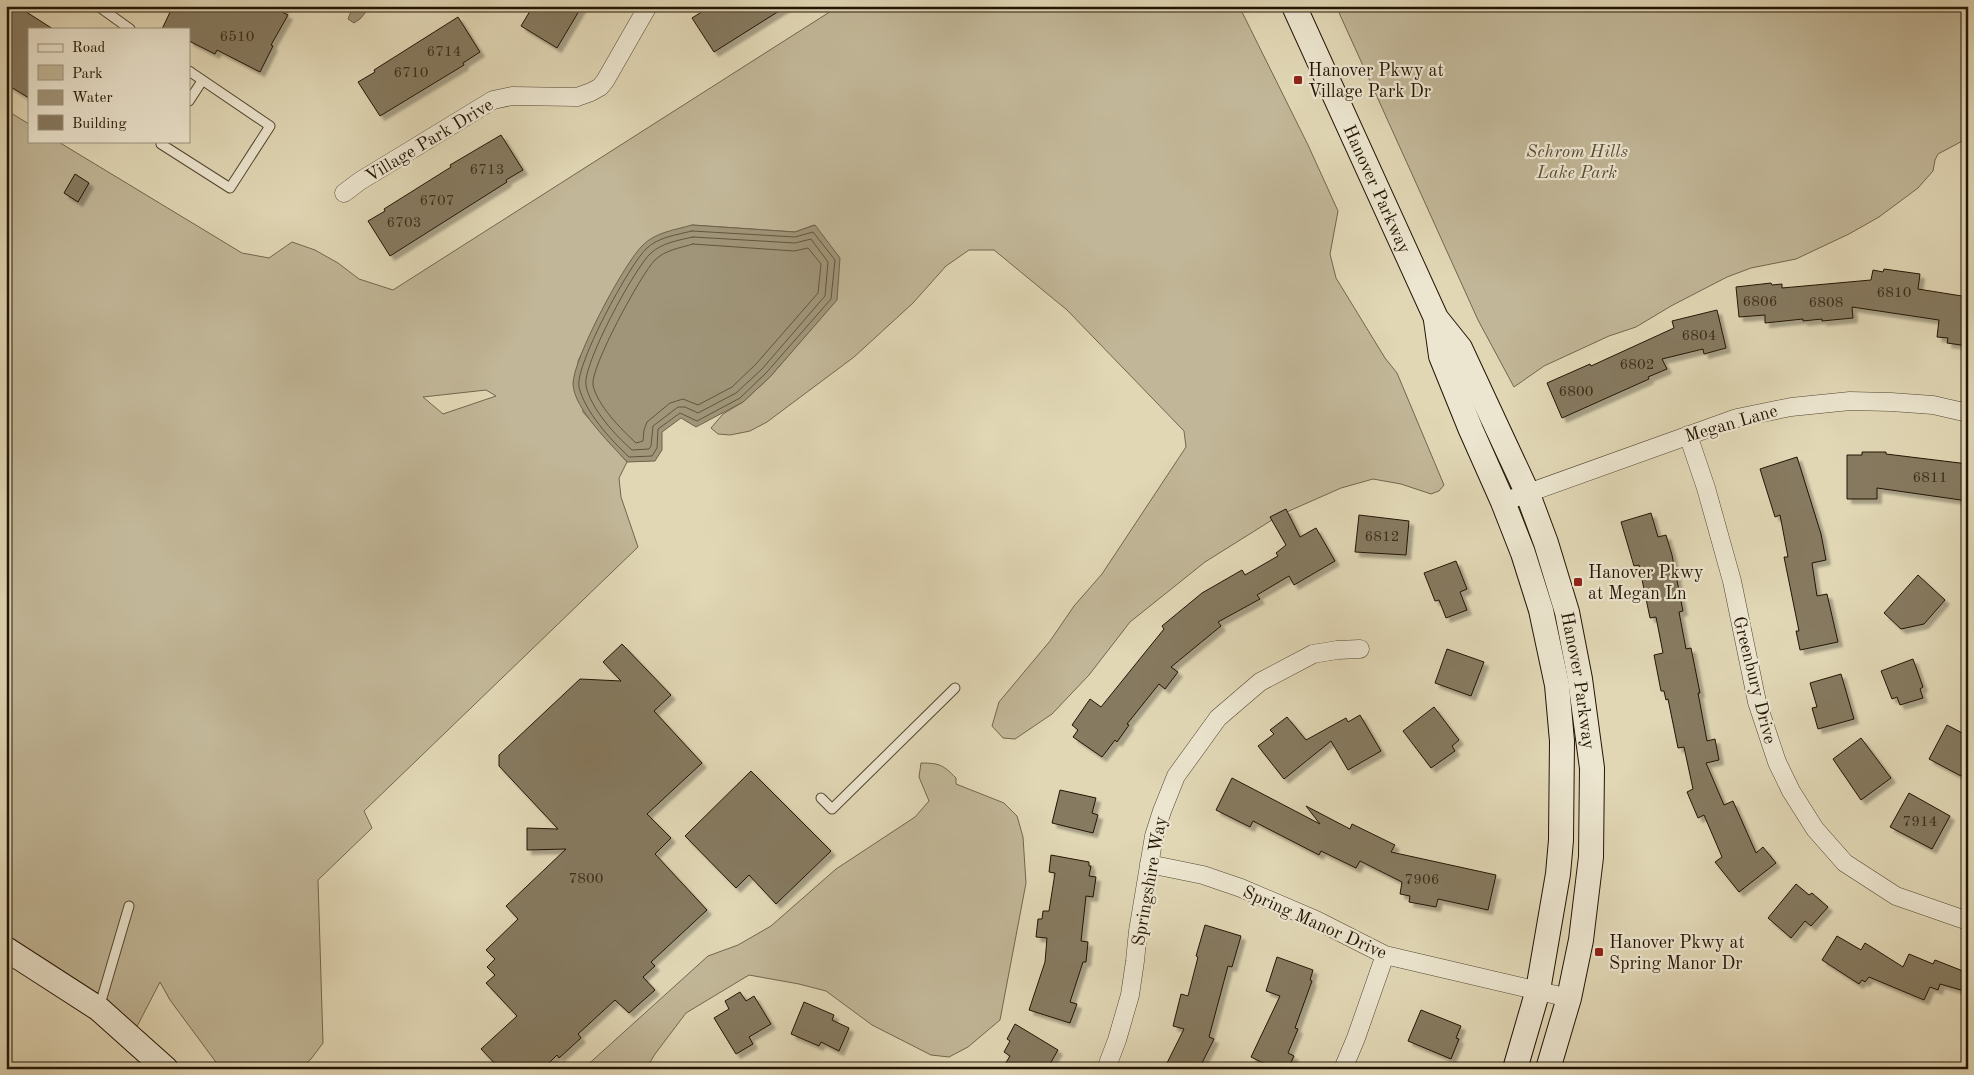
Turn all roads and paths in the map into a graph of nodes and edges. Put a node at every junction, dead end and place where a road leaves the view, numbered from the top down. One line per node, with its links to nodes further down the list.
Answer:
1 (98, 6): 4 (lane)
2 (648, 6): 10 (street, Village Park Drive)
3 (1294, 6): 11 (street, Hanover Parkway)
4 (108, 9): 5 (lane)
5 (129, 28)
6 (190, 72): 7 (lane)
7 (202, 81): 8 (lane); 9 (lane)
8 (190, 99)
9 (162, 142)
10 (344, 194)
11 (1436, 318): 14 (street, Hanover Parkway); 15 (street, Hanover Parkway)
12 (1968, 413): 13 (street, Megan Lane)
13 (1688, 435): 14 (street, Megan Lane); 21 (street, Greenbury Drive)
14 (1527, 492): 15 (street, Megan Lane); 25 (street, Hanover Parkway)
15 (1503, 502): 24 (street, Hanover Parkway)
16 (1360, 649): 19 (street, Springshire Way)
17 (955, 688): 18 (lane)
18 (821, 798)
19 (1150, 864): 23 (street, Spring Manor Drive); 28 (street, Springshire Way)
20 (129, 906): 26 (lane)
21 (1968, 921)
22 (6, 949): 26 (street)
23 (1385, 955): 24 (street, Spring Manor Drive); 29 (street)
24 (1538, 990): 25 (street, Spring Manor Drive); 30 (street, Hanover Parkway)
25 (1569, 998): 31 (street, Hanover Parkway)
26 (99, 1009): 27 (street)
27 (166, 1069)
28 (1106, 1069)
29 (1343, 1069)
30 (1515, 1069)
31 (1548, 1069)

